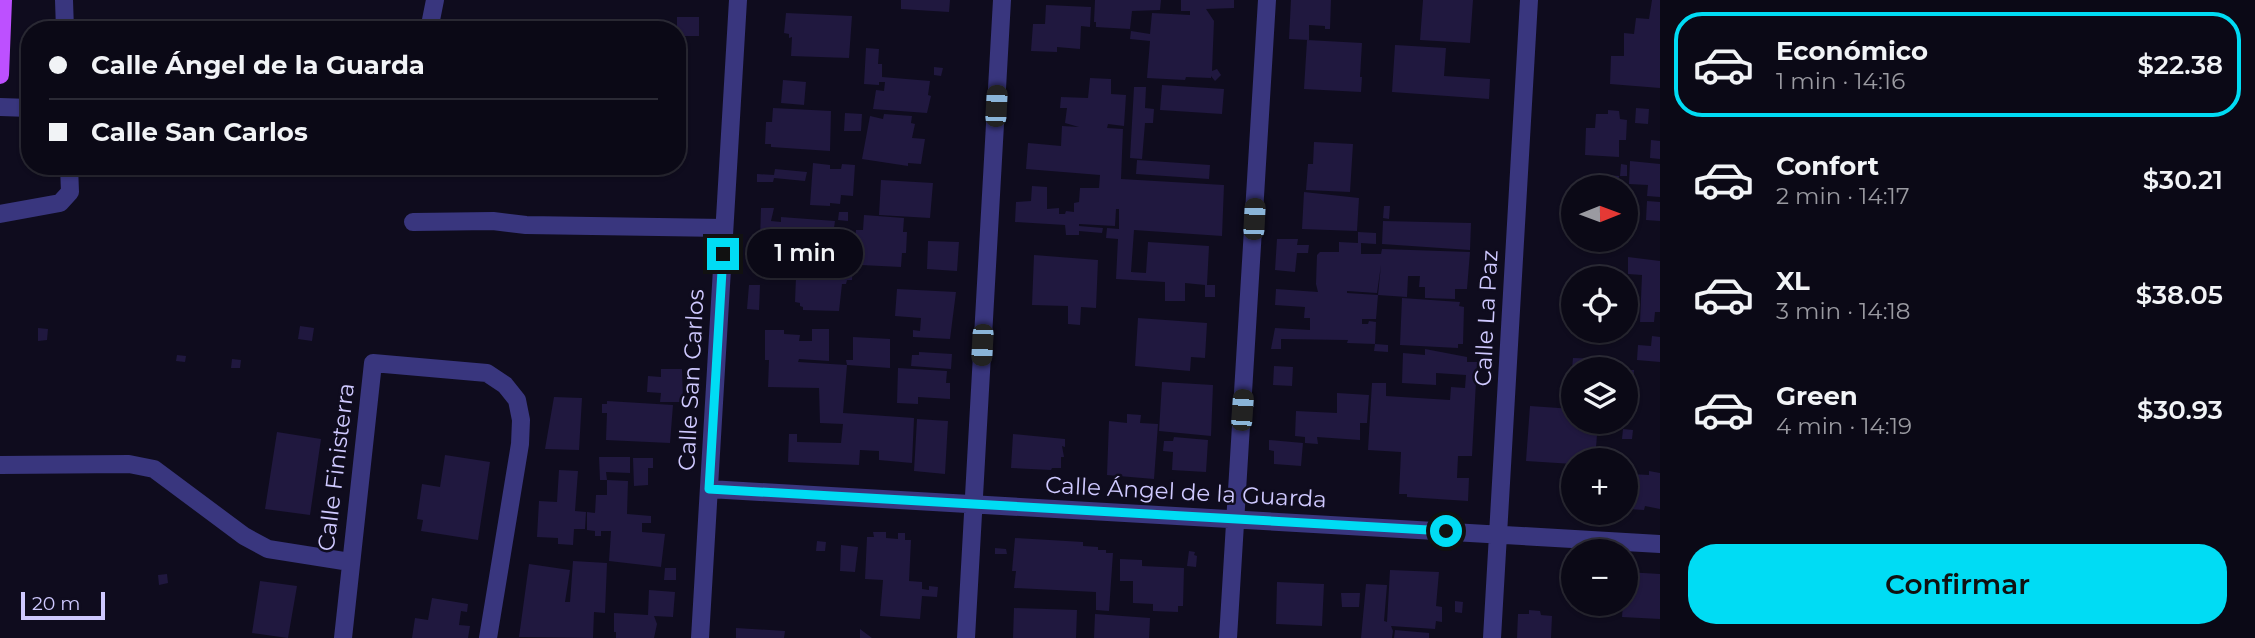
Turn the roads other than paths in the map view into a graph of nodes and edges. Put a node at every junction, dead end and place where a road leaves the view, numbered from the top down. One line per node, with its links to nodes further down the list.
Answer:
1 (3, 0): 10 (main road)
2 (64, 0): 8 (street)
3 (435, 0): 9 (street)
4 (738, 0): 16 (street, Calle San Carlos)
5 (1002, 0): 19 (street)
6 (1267, 0): 20 (street)
7 (1529, 0): 21 (street, Calle La Paz)
8 (65, 21)
9 (431, 21)
10 (0, 75)
11 (0, 107): 12 (street)
12 (21, 108)
13 (69, 175): 14 (street)
14 (0, 214)
15 (413, 222): 16 (street)
16 (724, 228): 18 (street, Calle San Carlos)
17 (0, 465): 23 (street)
18 (709, 489): 19 (street, Calle Ángel de la Guarda); 26 (street, Calle San Carlos)
19 (972, 504): 20 (street, Calle Ángel de la Guarda); 27 (street)
20 (1236, 519): 21 (street, Calle Ángel de la Guarda); 28 (street)
21 (1498, 534): 22 (street, Calle Ángel de la Guarda); 29 (street, Calle La Paz)
22 (1660, 544)
23 (350, 562): 24 (street, Calle Finisterra); 25 (street, Calle Finisterra)
24 (343, 638)
25 (488, 638)
26 (700, 638)
27 (966, 638)
28 (1228, 638)
29 (1492, 638)

